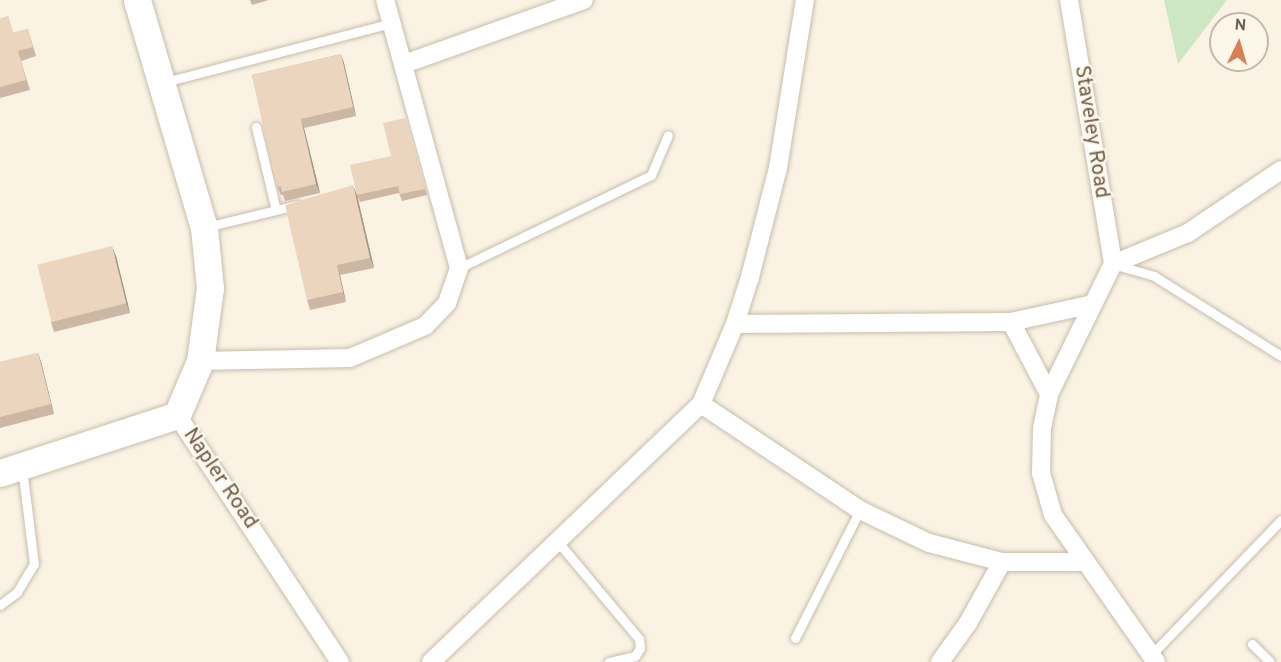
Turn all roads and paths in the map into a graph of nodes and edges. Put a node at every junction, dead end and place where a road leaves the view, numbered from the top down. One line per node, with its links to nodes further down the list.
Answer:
1 (137, 0): 8 (street, Napler Road)
2 (385, 0): 6 (street)
3 (584, 0): 7 (street)
4 (805, 0): 19 (street)
5 (1069, 0): 15 (street, Staveley Road)
6 (392, 23): 7 (street); 8 (lane)
7 (404, 64): 16 (street)
8 (161, 83): 14 (street, Napler Road)
9 (256, 127): 13 (lane)
10 (668, 135): 16 (lane)
11 (1281, 170): 15 (street)
12 (310, 202): 13 (lane)
13 (276, 210): 14 (lane)
14 (204, 228): 21 (street, Napler Road)
15 (1113, 264): 17 (street); 20 (lane)
16 (459, 268): 21 (street)
17 (1093, 304): 18 (street); 22 (street)
18 (1011, 322): 19 (street); 22 (street)
19 (735, 324): 23 (street)
20 (1281, 356)
21 (200, 361): 24 (street, Napler Road)
22 (1048, 394): 30 (street)
23 (701, 404): 26 (street); 28 (street)
24 (177, 415): 25 (street); 35 (street, Napler Road)
25 (11, 469): 31 (lane)
26 (860, 510): 29 (street); 32 (lane)
27 (1281, 520): 34 (lane)
28 (558, 542): 36 (street); 37 (lane)
29 (1002, 562): 30 (street); 38 (street)
30 (1086, 562): 34 (street)
31 (0, 605)
32 (795, 638)
33 (1252, 644): 39 (lane)
34 (1153, 658)
35 (340, 662)
36 (431, 662)
37 (609, 662)
38 (940, 662)
39 (1270, 662)

